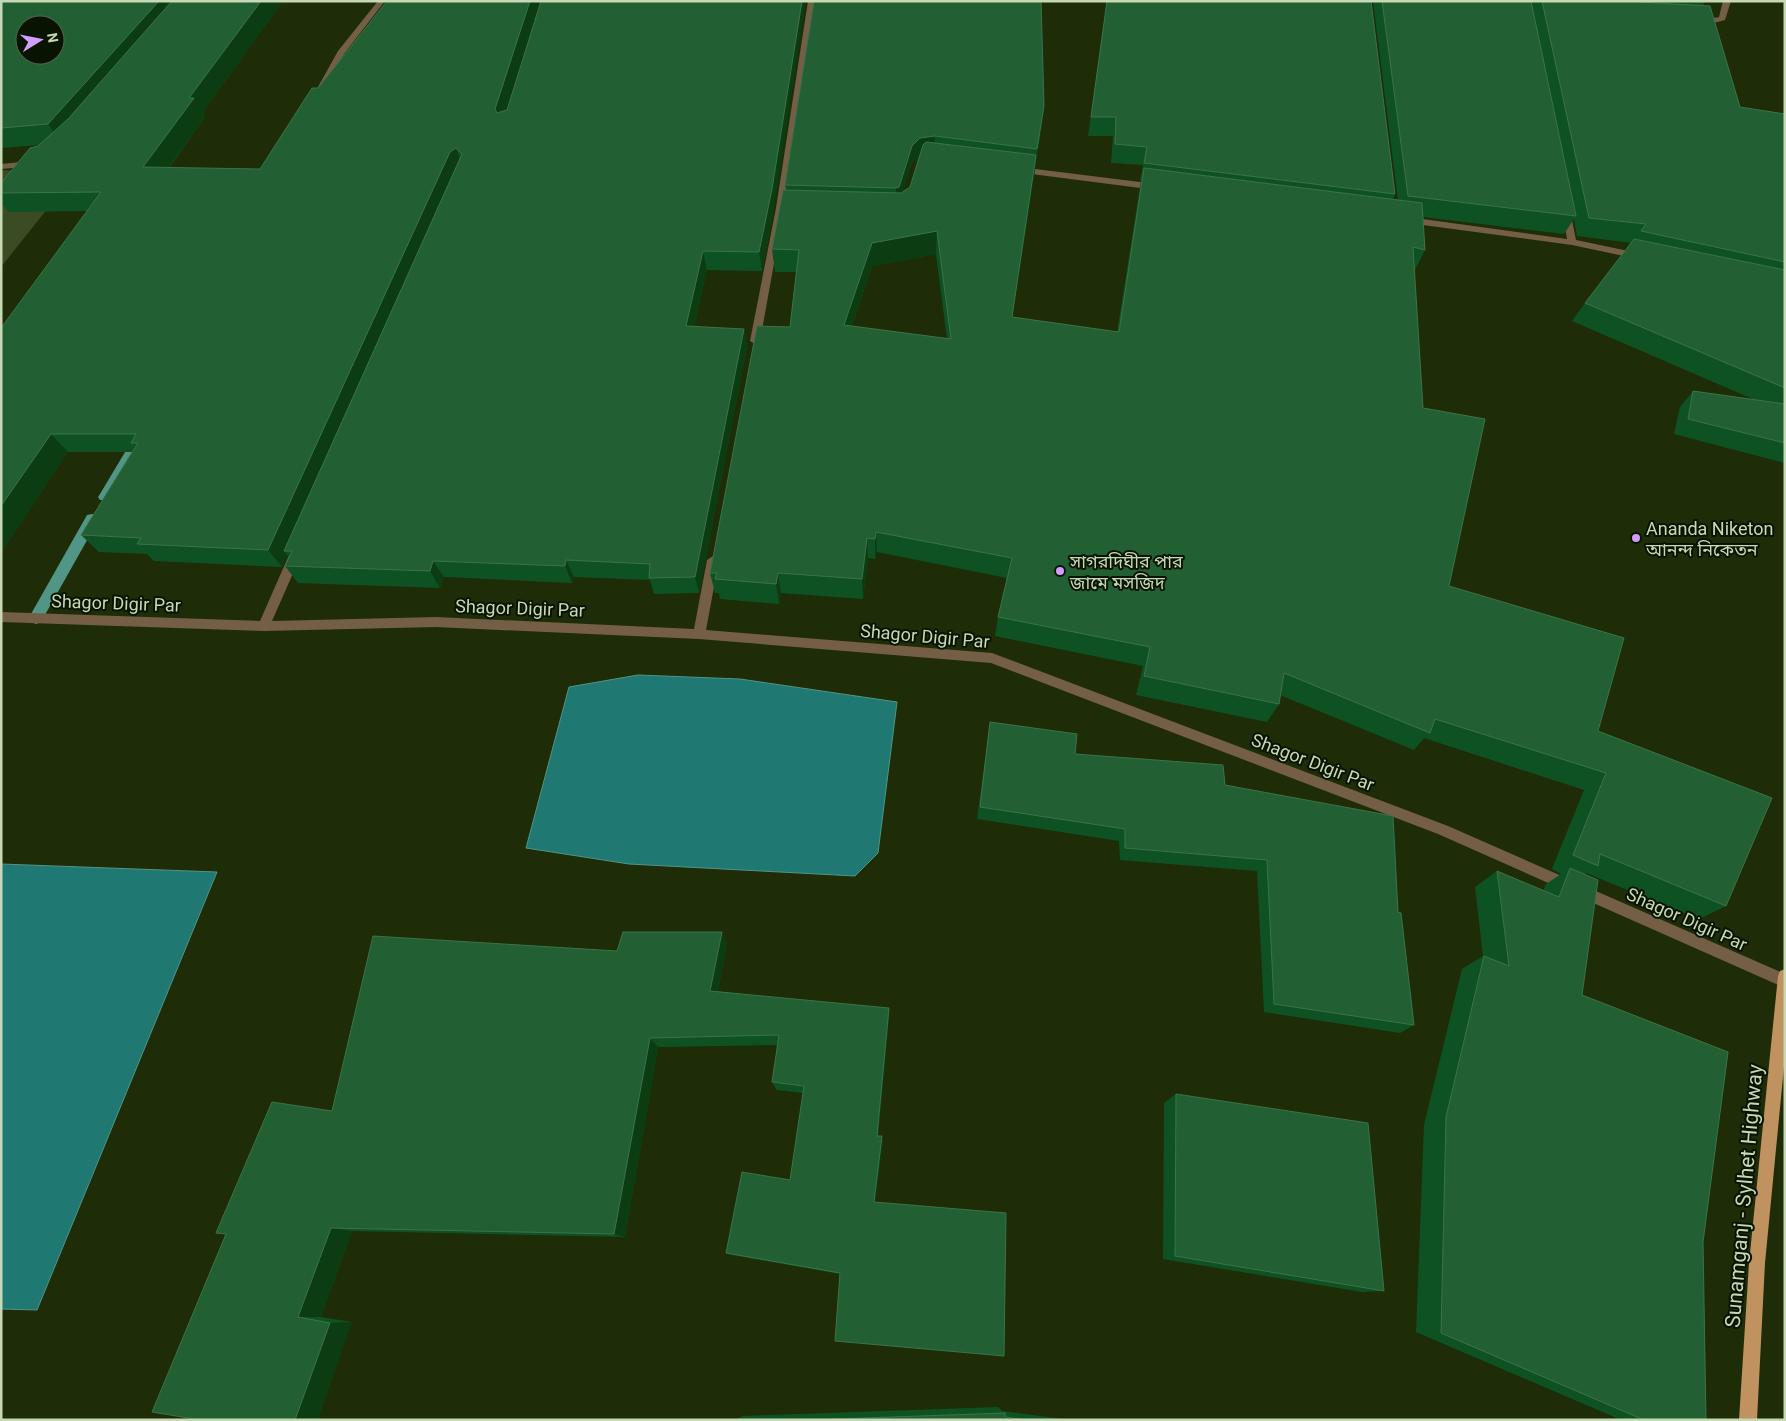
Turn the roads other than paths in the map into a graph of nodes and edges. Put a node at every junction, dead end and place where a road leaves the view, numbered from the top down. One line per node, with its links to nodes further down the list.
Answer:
1 (382, 1): 5 (street)
2 (812, 1): 14 (street)
3 (1727, 1): 4 (street)
4 (1694, 20)
5 (318, 94)
6 (40, 163): 7 (street)
7 (1, 167)
8 (1011, 170): 9 (street)
9 (1165, 188)
10 (1565, 204): 12 (street)
11 (1394, 218): 12 (street)
12 (1572, 242): 13 (street)
13 (1649, 259)
14 (752, 353)
15 (300, 544): 18 (street)
16 (716, 546): 19 (street)
17 (1, 617): 18 (street, Shagor Digir Par)
18 (264, 626): 19 (street, Shagor Digir Par)
19 (699, 634): 20 (street, Shagor Digir Par)
20 (1784, 980): 21 (main road, Sunamganj - Sylhet Highway)
21 (1748, 1420)

